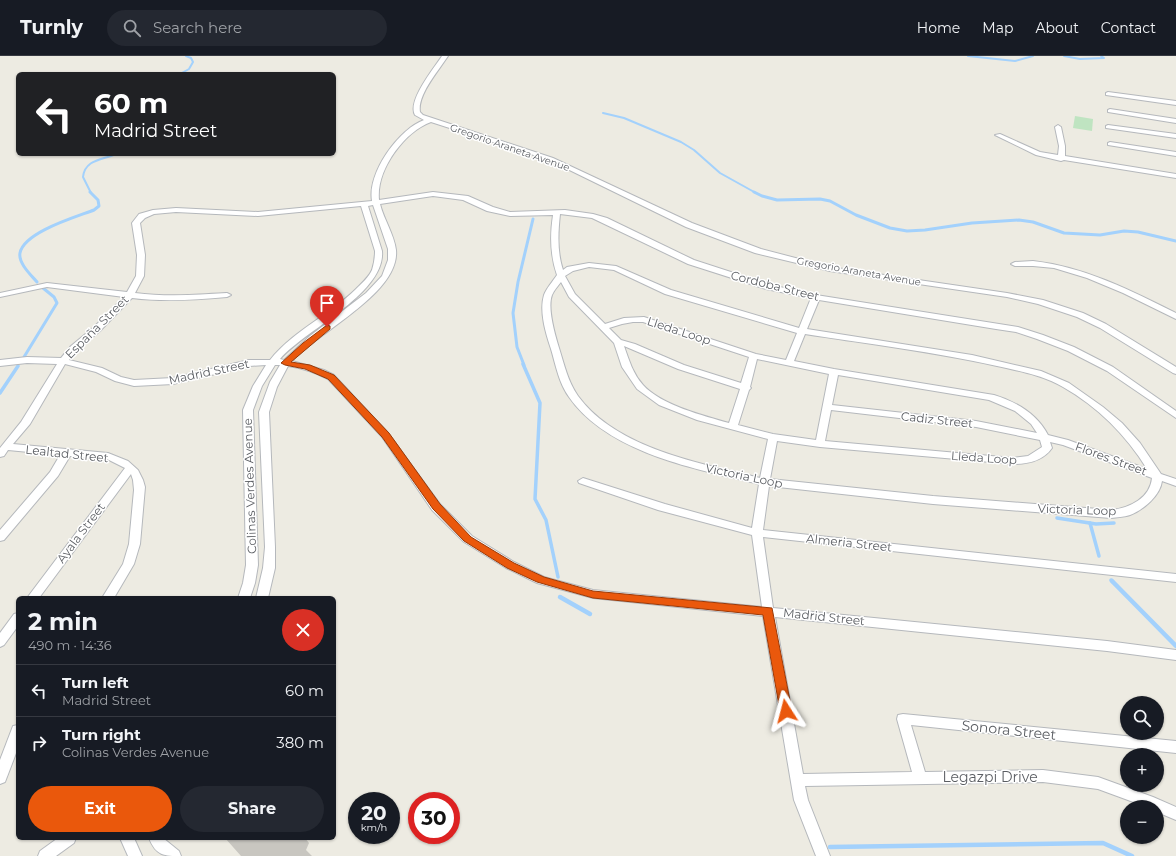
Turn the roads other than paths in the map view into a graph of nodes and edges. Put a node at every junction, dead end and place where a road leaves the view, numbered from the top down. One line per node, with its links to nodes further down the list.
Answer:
1 (445, 56): 5 (street)
2 (1108, 94): 3 (street)
3 (1176, 103)
4 (1110, 111): 6 (street)
5 (429, 120): 15 (street); 34 (street, Gregorio Araneta Avenue)
6 (1176, 121)
7 (1058, 127): 13 (street)
8 (1108, 127): 10 (street)
9 (998, 135): 13 (street)
10 (1176, 136)
11 (1110, 144): 12 (street)
12 (1176, 154)
13 (1061, 159): 14 (street)
14 (1176, 176)
15 (375, 198): 16 (street, Cordoba Street); 17 (street, Cordoba Street); 33 (street, Colinas Verdes Avenue)
16 (364, 204): 22 (street, España Street); 30 (street, Colinas Verdes Avenue)
17 (557, 212): 19 (street, Lleda Loop); 23 (street, Cordoba Street)
18 (1015, 264): 24 (street)
19 (561, 275): 25 (street, Lleda Loop); 26 (street); 48 (street, Victoria Loop)
20 (227, 295): 22 (street)
21 (0, 296): 22 (street)
22 (129, 296): 29 (street, España Street)
23 (816, 297): 26 (street); 38 (street, Cordoba Street)
24 (1176, 316)
25 (604, 327): 27 (street, Lleda Loop); 28 (street, Lleda Loop)
26 (801, 331): 31 (street); 46 (street)
27 (618, 342): 36 (street); 39 (street, Lleda Loop)
28 (754, 356): 31 (street, Lleda Loop); 36 (street)
29 (63, 360): 30 (street, Madrid Street); 32 (street, Madrid Street); 43 (street, España Street)
30 (272, 362): 33 (street, Madrid Street); 55 (street, Colinas Verdes Avenue)
31 (789, 362): 35 (street, Lleda Loop)
32 (0, 363)
33 (285, 363): 56 (street, Colinas Verdes Avenue); 57 (street, Madrid Street)
34 (1176, 371)
35 (834, 372): 37 (street); 41 (street, Lleda Loop)
36 (746, 388): 39 (street)
37 (828, 407): 41 (street, Cadiz Street); 42 (street)
38 (1176, 415)
39 (733, 427): 40 (street, Lleda Loop)
40 (773, 437): 42 (street, Lleda Loop); 48 (street)
41 (1046, 438): 42 (street, Lleda Loop); 46 (street, Flores Street)
42 (820, 444)
43 (3, 451): 44 (street, Lealtad Street)
44 (67, 452): 45 (street, Lealtad Street); 51 (street)
45 (130, 468): 53 (street, Ayala Street); 54 (street)
46 (1157, 476): 48 (street, Victoria Loop); 49 (street, Flores Street)
47 (583, 481): 50 (street, Almeria Street)
48 (764, 482): 50 (street)
49 (1176, 482)
50 (757, 534): 52 (street, Almeria Street); 57 (street)
51 (0, 537)
52 (1176, 578)
53 (34, 596)
54 (109, 596)
55 (245, 596)
56 (262, 596)
57 (768, 611): 60 (street, Madrid Street); 65 (street)
58 (16, 621): 59 (street)
59 (0, 642)
60 (1176, 655)
61 (16, 735): 63 (street)
62 (1176, 747): 64 (street, Sonora Street)
63 (0, 778)
64 (920, 778): 65 (street, Legazpi Drive); 66 (street, Legazpi Drive)
65 (797, 780): 73 (street)
66 (1176, 814)
67 (66, 840): 70 (street)
68 (128, 840): 71 (street)
69 (157, 840): 72 (street)
70 (45, 856)
71 (135, 856)
72 (174, 856)
73 (823, 856)

